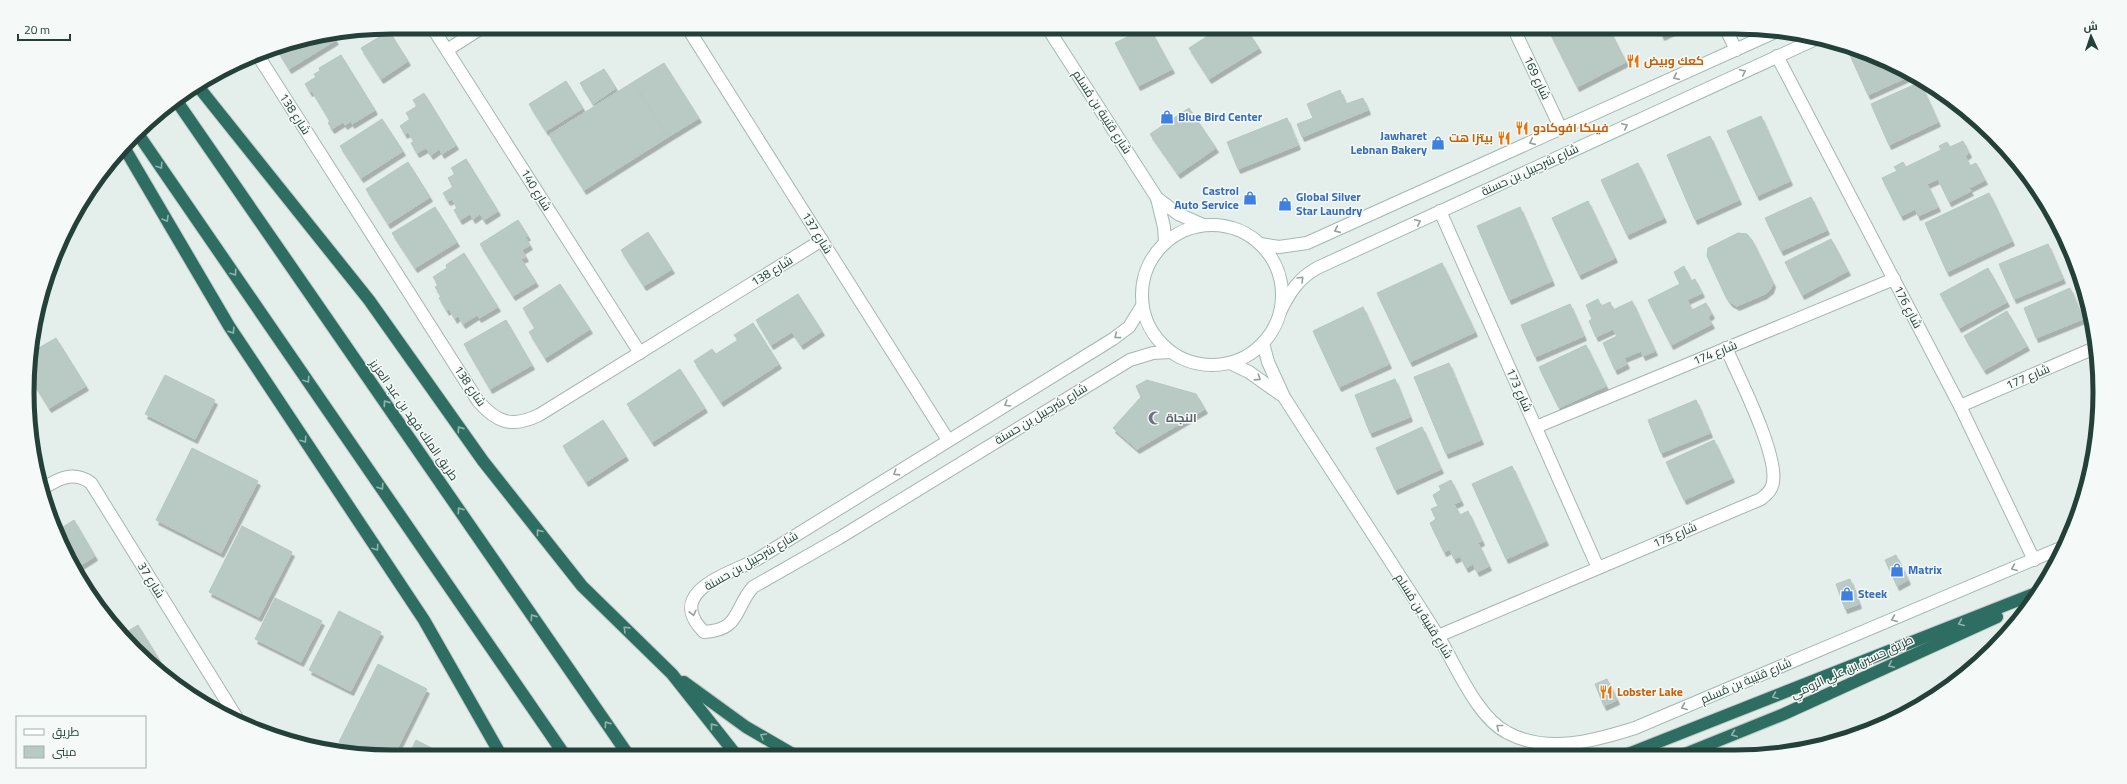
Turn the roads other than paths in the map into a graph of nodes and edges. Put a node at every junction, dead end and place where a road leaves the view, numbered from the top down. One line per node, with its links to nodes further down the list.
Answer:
1 (437, 34): 9 (street, شارع 140)
2 (472, 34): 9 (street)
3 (691, 34): 21 (street, شارع 137)
4 (1052, 34): 18 (street, شارع قتيبة بن مُسلم)
5 (1516, 34): 15 (street, شارع 169)
6 (1728, 34): 10 (street)
7 (1767, 36): 10 (street, شارع شرحبيل بن حسنة)
8 (1809, 42): 11 (street, شارع شرحبيل بن حسنة)
9 (447, 50): 31 (street, شارع 140)
10 (1736, 50): 15 (street, شارع شرحبيل بن حسنة, one-way to 15)
11 (1777, 56): 19 (street, شارع شرحبيل بن حسنة, one-way to 11); 24 (street, شارع 176)
12 (260, 59): 31 (street, شارع 138)
13 (201, 89): 44 (highway, one-way to 13)
14 (179, 104): 50 (highway, طريق الملك فهد بن عبد العزيز, one-way to 14)
15 (1561, 129): 23 (street, شارع شرحبيل بن حسنة, one-way to 23)
16 (140, 138): 49 (highway, one-way to 49)
17 (126, 152): 46 (highway, one-way to 46)
18 (1157, 198): 20 (street, شارع قتيبة بن مُسلم); 22 (street, شارع قتيبة بن مُسلم)
19 (1440, 211): 26 (street, شارع شرحبيل بن حسنة, one-way to 19); 35 (street, شارع 173)
20 (1203, 225): 22 (street); 23 (street)
21 (822, 240): 31 (street, شارع 138); 36 (street, شارع 137)
22 (1165, 242): 25 (street)
23 (1260, 244): 26 (street)
24 (1894, 279): 28 (street, شارع 174); 34 (street, شارع 176)
25 (1142, 306): 30 (street); 36 (street, شارع شرحبيل بن حسنة, one-way to 36)
26 (1280, 312): 27 (street)
27 (1263, 343): 32 (street); 33 (street, شارع قتيبة بن مُسلم)
28 (1726, 348): 35 (street, شارع 174); 40 (street, شارع 175)
29 (2090, 350): 34 (street, شارع 177)
30 (1170, 352): 32 (street); 36 (street, شارع شرحبيل بن حسنة, one-way to 30)
31 (640, 354)
32 (1230, 363): 33 (street, شارع قتيبة بن مُسلم, one-way to 33)
33 (1284, 397): 43 (street, شارع قتيبة بن مُسلم)
34 (1960, 406): 39 (street, شارع 176)
35 (1536, 427): 40 (street, شارع 173)
36 (948, 440)
37 (46, 486): 45 (street, شارع 37)
38 (2056, 550): 39 (street, شارع قتيبة بن مُسلم)
39 (2034, 560): 43 (street, شارع قتيبة بن مُسلم, one-way to 43)
40 (1598, 568): 43 (street, شارع 175)
41 (2030, 595): 53 (highway, one-way to 53)
42 (2023, 605): 54 (highway, طريق حسين بن علي الرومي, one-way to 54)
43 (1438, 636)
44 (672, 674): 51 (highway, one-way to 44); 52 (highway, one-way to 44)
45 (234, 713)
46 (482, 723): 47 (highway); 48 (highway)
47 (495, 750)
48 (498, 750)
49 (561, 750)
50 (625, 750)
51 (732, 750)
52 (786, 750)
53 (1638, 750)
54 (1695, 750)

